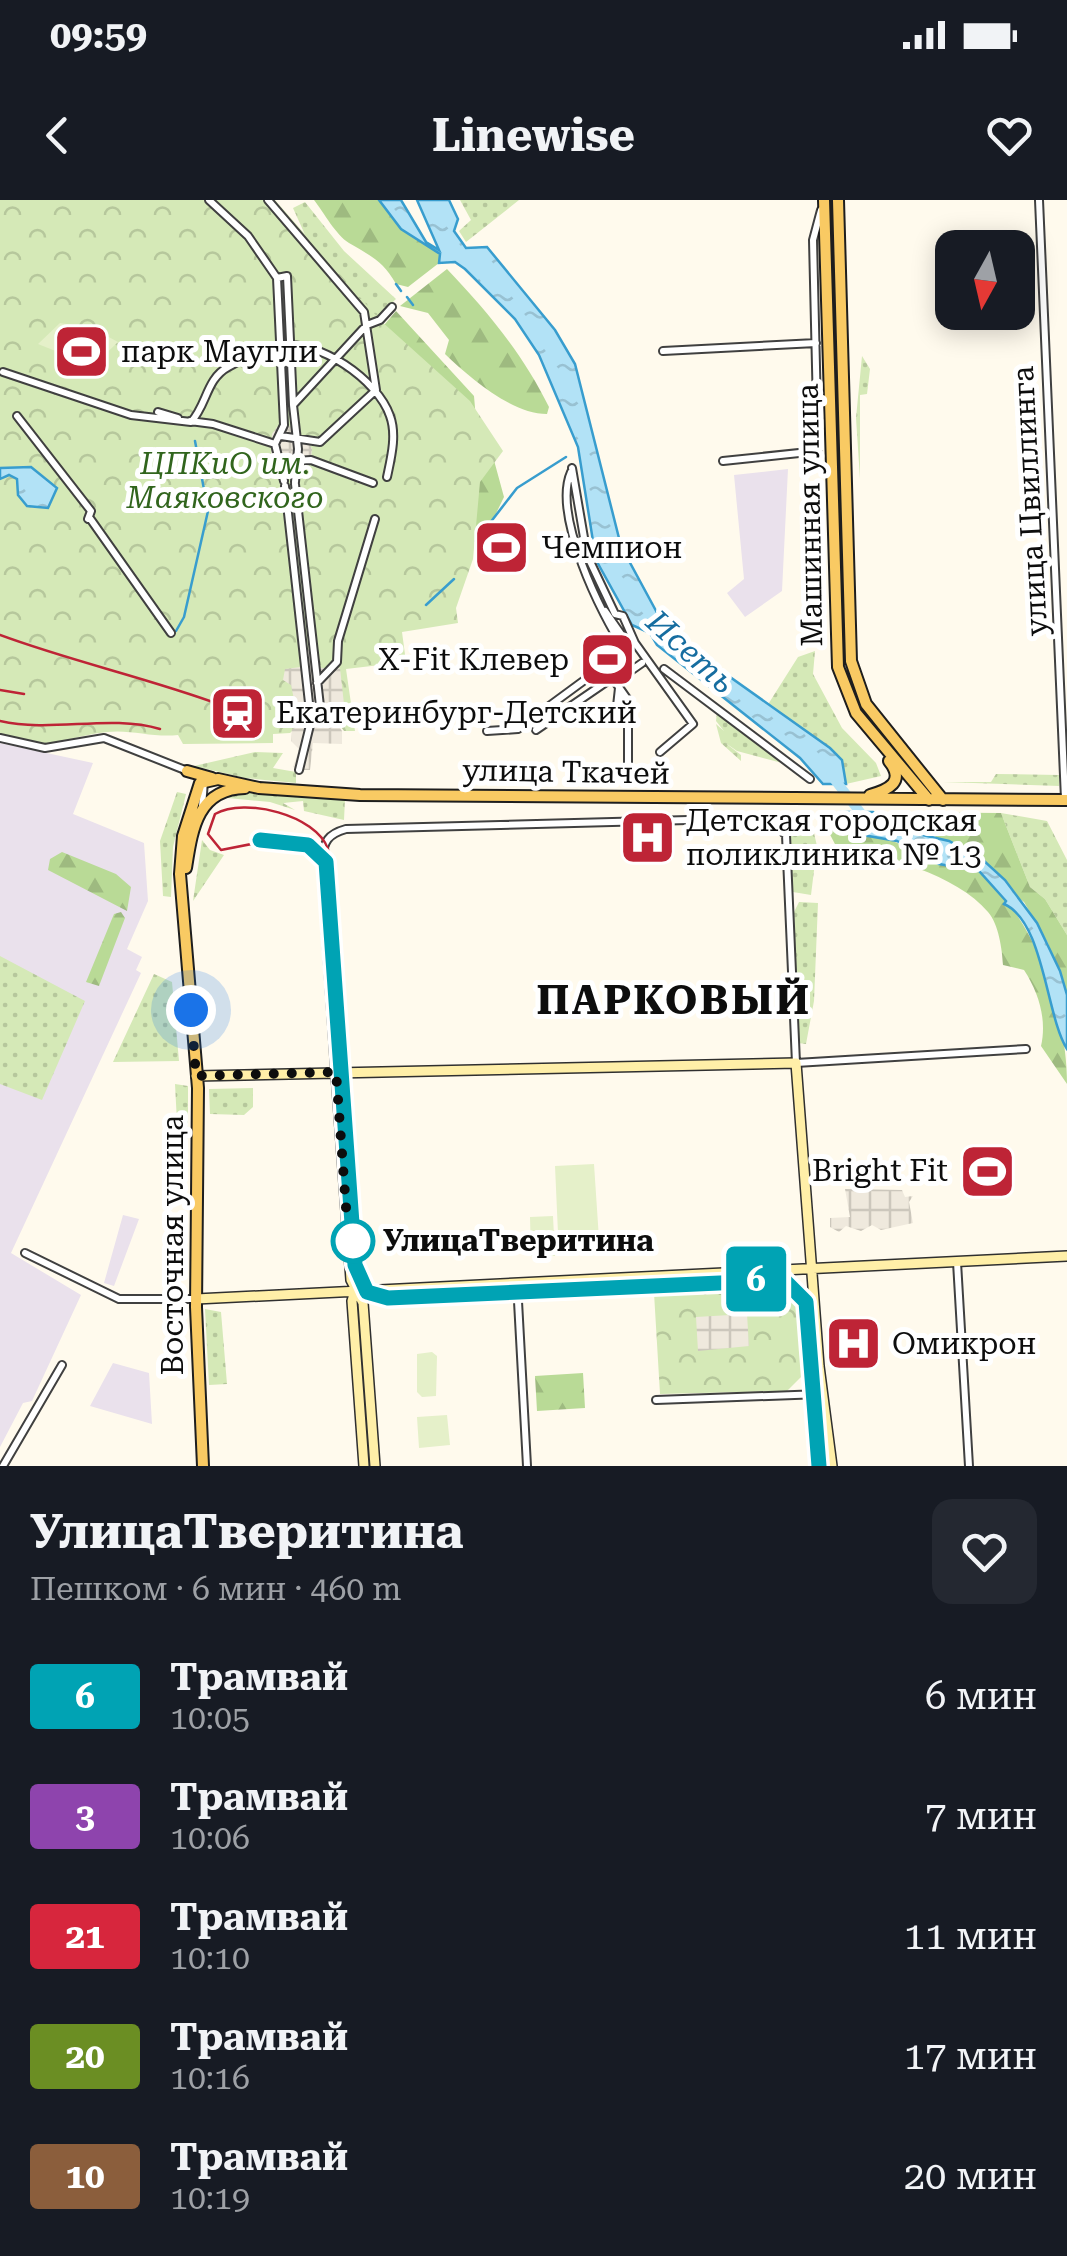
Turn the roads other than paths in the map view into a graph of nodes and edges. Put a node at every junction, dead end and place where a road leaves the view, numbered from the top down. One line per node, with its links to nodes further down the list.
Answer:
1 (209, 200): 6 (street)
2 (268, 200): 8 (street)
3 (823, 200): 9 (street); 17 (main road, Машинная улица)
4 (838, 200): 56 (main road, Машинная улица)
5 (1038, 200): 31 (street, улица Цвиллинга)
6 (276, 278): 10 (street); 11 (street)
7 (392, 307): 8 (street)
8 (365, 327): 13 (street); 16 (street)
9 (816, 343): 12 (street); 14 (street)
10 (280, 346): 11 (street); 21 (street); 22 (street)
11 (292, 346): 13 (street); 18 (street)
12 (664, 351)
13 (334, 359): 16 (street); 18 (street)
14 (816, 364): 17 (street); 26 (street)
15 (3, 372): 21 (street)
16 (376, 390): 23 (street); 27 (street)
17 (833, 404): 43 (main road, Машинная улица)
18 (293, 405): 23 (street)
19 (158, 412): 21 (street)
20 (17, 416): 32 (street)
21 (190, 422): 24 (street)
22 (280, 436): 23 (street); 24 (street)
23 (296, 441): 25 (street)
24 (275, 444): 46 (street)
25 (294, 461): 28 (street); 38 (street)
26 (723, 461)
27 (387, 477)
28 (373, 483)
29 (375, 518): 38 (street)
30 (1067, 593): 31 (street)
31 (1056, 594): 57 (street, улица Цвиллинга)
32 (171, 633)
33 (630, 646): 33 (street); 35 (street); 44 (street)
34 (642, 663): 37 (street)
35 (604, 666): 37 (street); 41 (street)
36 (664, 669): 49 (street)
37 (615, 682): 40 (street); 45 (street)
38 (316, 684): 39 (street)
39 (322, 715)
40 (536, 730)
41 (488, 732)
42 (0, 738): 47 (street)
43 (879, 744): 54 (main road); 55 (main road, Машинная улица)
44 (660, 752)
45 (628, 764)
46 (298, 770)
47 (187, 771): 48 (main road); 50 (street); 53 (main road)
48 (218, 779): 50 (main road, улица Ткачей); 52 (main road, улица Ткачей)
49 (810, 779)
50 (204, 781): 51 (street); 53 (main road, Восточная улица); 58 (street)
51 (237, 788): 52 (main road); 58 (main road)
52 (259, 788): 54 (main road, улица Ткачей)
53 (194, 794): 59 (main road, Восточная улица)
54 (882, 796): 55 (main road)
55 (928, 800): 56 (main road)
56 (943, 800): 57 (main road)
57 (1066, 800)
58 (201, 808): 59 (main road, Восточная улица)
59 (183, 904): 63 (main road, Восточная улица)
60 (1026, 1049): 61 (street)
61 (796, 1063): 62 (street); 62 (street, улица Ткачей); 67 (street)
62 (336, 1072): 63 (street); 69 (street)
63 (196, 1076): 70 (main road, Восточная улица)
64 (25, 1254): 70 (street)
65 (1067, 1256): 66 (street)
66 (957, 1262): 67 (street); 80 (street)
67 (812, 1269): 68 (street); 72 (street)
68 (517, 1281): 69 (street); 78 (street)
69 (356, 1290): 70 (street); 76 (street); 77 (street)
70 (196, 1299): 75 (main road, Восточная улица)
71 (62, 1365): 74 (street)
72 (821, 1394): 73 (street); 79 (street)
73 (656, 1400)
74 (3, 1466)
75 (203, 1466)
76 (364, 1466)
77 (374, 1466)
78 (527, 1466)
79 (832, 1466)
80 (969, 1466)

